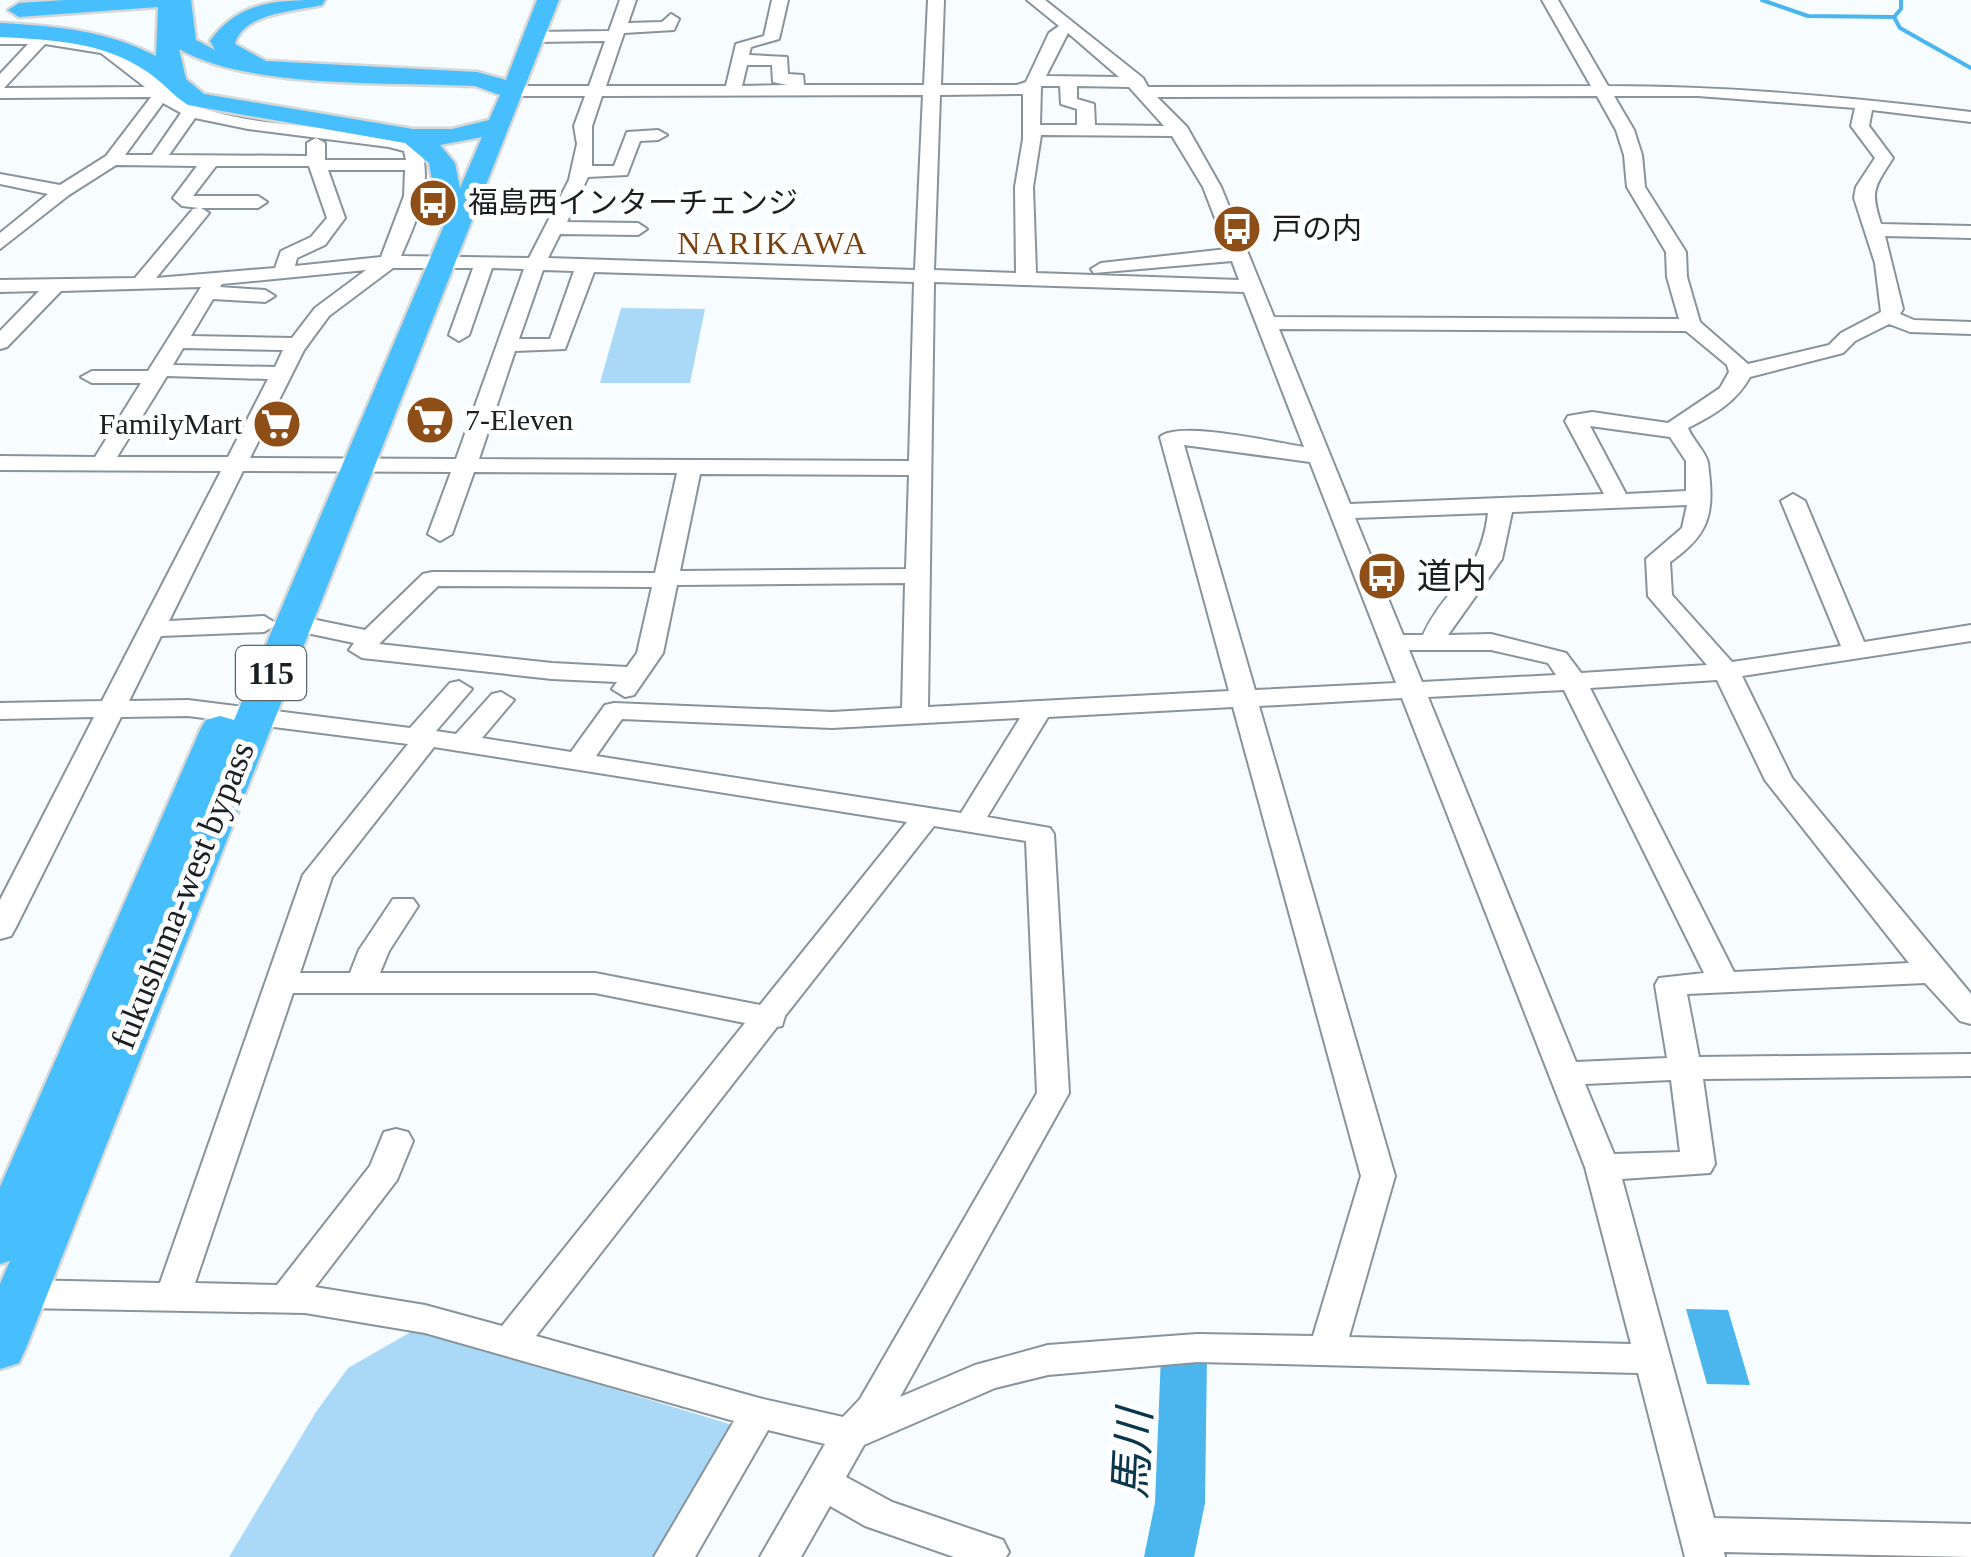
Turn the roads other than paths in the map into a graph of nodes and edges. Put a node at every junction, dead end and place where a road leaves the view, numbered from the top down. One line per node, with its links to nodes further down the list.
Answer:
1 (67, 0): 13 (highway)
2 (159, 0): 12 (highway)
3 (170, 0): 28 (highway)
4 (183, 0): 22 (highway)
5 (314, 0): 22 (highway)
6 (548, 0): 23 (highway, fukushima-west bypass / 115)
7 (628, 0): 17 (street)
8 (780, 0): 21 (street)
9 (936, 0): 29 (street)
10 (1035, 0): 15 (street)
11 (1550, 0): 32 (street)
12 (151, 1): 13 (highway)
13 (0, 8)
14 (671, 18): 17 (street)
15 (1070, 26): 26 (street); 27 (street)
16 (0, 30): 28 (highway)
17 (618, 34): 19 (street); 23 (street); 33 (street)
18 (0, 38): 20 (street)
19 (664, 38)
20 (40, 40): 25 (street); 28 (street)
21 (740, 60): 30 (street); 31 (street)
22 (269, 68): 23 (highway)
23 (507, 68): 33 (street); 43 (highway); 53 (highway, fukushima-west bypass / 115); 64 (highway, fukushima-west bypass / 115)
24 (1068, 82): 26 (street); 27 (street); 40 (street)
25 (0, 84)
26 (1033, 84): 29 (street); 39 (street)
27 (1142, 87): 32 (street); 41 (street)
28 (162, 88): 34 (street); 36 (street); 43 (highway); 44 (street)
29 (933, 89): 31 (street); 68 (street)
30 (734, 90): 31 (street); 33 (street)
31 (795, 90)
32 (1602, 90): 35 (street); 81 (street)
33 (595, 91): 49 (street)
34 (0, 93)
35 (1864, 106): 37 (street); 59 (street)
36 (191, 111): 38 (street); 45 (street)
37 (1971, 117)
38 (316, 130): 47 (street); 48 (street)
39 (1032, 130): 40 (street); 69 (street)
40 (1086, 130): 41 (street)
41 (1181, 131): 62 (street)
42 (658, 134): 49 (street)
43 (413, 137): 53 (highway)
44 (112, 160): 45 (street); 51 (street)
45 (157, 160): 46 (street)
46 (210, 160): 47 (street); 52 (street)
47 (317, 163): 48 (street); 67 (street)
48 (415, 165): 64 (street)
49 (579, 172): 57 (street)
50 (0, 179): 51 (street)
51 (63, 191): 56 (street)
52 (258, 202)
53 (447, 202): 64 (highway, fukushima-west bypass / 115)
54 (200, 213): 70 (street)
55 (0, 222): 56 (street)
56 (22, 222): 61 (street)
57 (557, 228): 58 (street); 65 (street)
58 (638, 229)
59 (1874, 230): 60 (street); 78 (street)
60 (1971, 232)
61 (0, 243)
62 (1238, 254): 69 (street); 74 (street)
63 (485, 261): 64 (street); 65 (street); 79 (street)
64 (406, 262): 67 (street); 79 (highway, fukushima-west bypass / 115); 85 (street); 96 (highway, fukushima-west bypass / 115)
65 (537, 262): 66 (street); 86 (street)
66 (587, 263): 68 (street); 86 (street)
67 (283, 272): 73 (street)
68 (924, 278): 69 (street); 99 (street)
69 (1028, 280): 74 (street)
70 (140, 285): 72 (street); 73 (street)
71 (0, 286): 72 (street)
72 (54, 286): 76 (street)
73 (211, 286): 77 (street); 84 (street)
74 (1250, 286): 80 (street)
75 (0, 316): 76 (street)
76 (23, 316): 83 (street)
77 (238, 316)
78 (1889, 316): 82 (street); 88 (street)
79 (416, 322): 96 (highway, fukushima-west bypass / 115)
80 (1266, 323): 81 (street); 92 (street)
81 (1692, 325): 88 (street)
82 (1971, 328)
83 (1, 341)
84 (176, 342): 85 (street); 89 (street)
85 (297, 344): 87 (street)
86 (509, 345): 97 (street)
87 (282, 372): 89 (street); 95 (street)
88 (1740, 372): 91 (street)
89 (164, 374): 90 (street); 94 (street)
90 (92, 377)
91 (1677, 431): 100 (street); 101 (street)
92 (1321, 457): 104 (street); 120 (street)
93 (0, 463): 94 (street)
94 (102, 463): 95 (street)
95 (236, 464): 96 (street); 109 (street)
96 (344, 464): 97 (street); 108 (highway, fukushima-west bypass / 115)
97 (466, 464): 98 (street); 105 (street)
98 (690, 465): 99 (street); 107 (street)
99 (920, 468): 106 (street)
100 (1696, 498): 101 (street); 115 (street)
101 (1618, 500): 103 (street)
102 (1793, 502): 114 (street)
103 (1501, 505): 104 (street); 112 (street)
104 (1343, 511): 113 (street)
105 (440, 534)
106 (916, 576): 107 (street); 127 (street)
107 (664, 579): 111 (street); 116 (street)
108 (278, 624): 109 (street); 111 (street); 126 (highway, fukushima-west bypass / 115)
109 (153, 629): 122 (street)
110 (1971, 633): 114 (street)
111 (370, 639): 116 (street)
112 (1432, 642): 113 (street); 117 (street)
113 (1396, 643): 119 (street)
114 (1856, 652): 115 (street)
115 (1726, 672): 117 (street); 135 (street)
116 (636, 674): 125 (street)
117 (1573, 682): 119 (street); 136 (street)
118 (459, 689): 128 (street)
119 (1415, 689): 120 (street); 143 (street)
120 (1244, 698): 123 (street); 152 (street)
121 (501, 700): 129 (street)
122 (113, 708): 124 (street); 126 (street); 134 (street)
123 (1039, 709): 127 (street); 132 (street)
124 (0, 711)
125 (614, 711): 127 (street); 130 (street)
126 (240, 714): 128 (street); 146 (highway, fukushima-west bypass / 115); 147 (highway, fukushima-west bypass / 115)
127 (915, 716)
128 (422, 737): 129 (street); 137 (street)
129 (463, 744): 130 (street)
130 (578, 762): 131 (street)
131 (927, 816): 132 (street); 140 (street)
132 (969, 823): 155 (street)
133 (403, 906): 138 (street)
134 (0, 929)
135 (1934, 972): 136 (street); 139 (street)
136 (1723, 981): 142 (street)
137 (282, 983): 138 (street); 148 (street)
138 (361, 983): 140 (street)
139 (1971, 1013)
140 (771, 1018): 150 (street)
141 (1971, 1066): 142 (street)
142 (1685, 1068): 143 (street); 145 (street)
143 (1566, 1074): 145 (street)
144 (396, 1140): 149 (street)
145 (1602, 1167): 153 (street)
146 (0, 1244)
147 (22, 1294): 148 (street); 151 (highway, fukushima-west bypass / 115)
148 (172, 1298): 149 (street)
149 (286, 1299): 150 (street)
150 (509, 1343): 154 (street)
151 (0, 1348)
152 (1328, 1352): 153 (street); 155 (street)
153 (1654, 1359): 157 (street)
154 (759, 1413): 155 (street); 160 (street)
155 (851, 1434): 156 (street)
156 (823, 1483): 159 (street); 161 (street)
157 (1702, 1546): 158 (street)
158 (1968, 1546)
159 (990, 1552)
160 (674, 1557)
161 (780, 1557)

